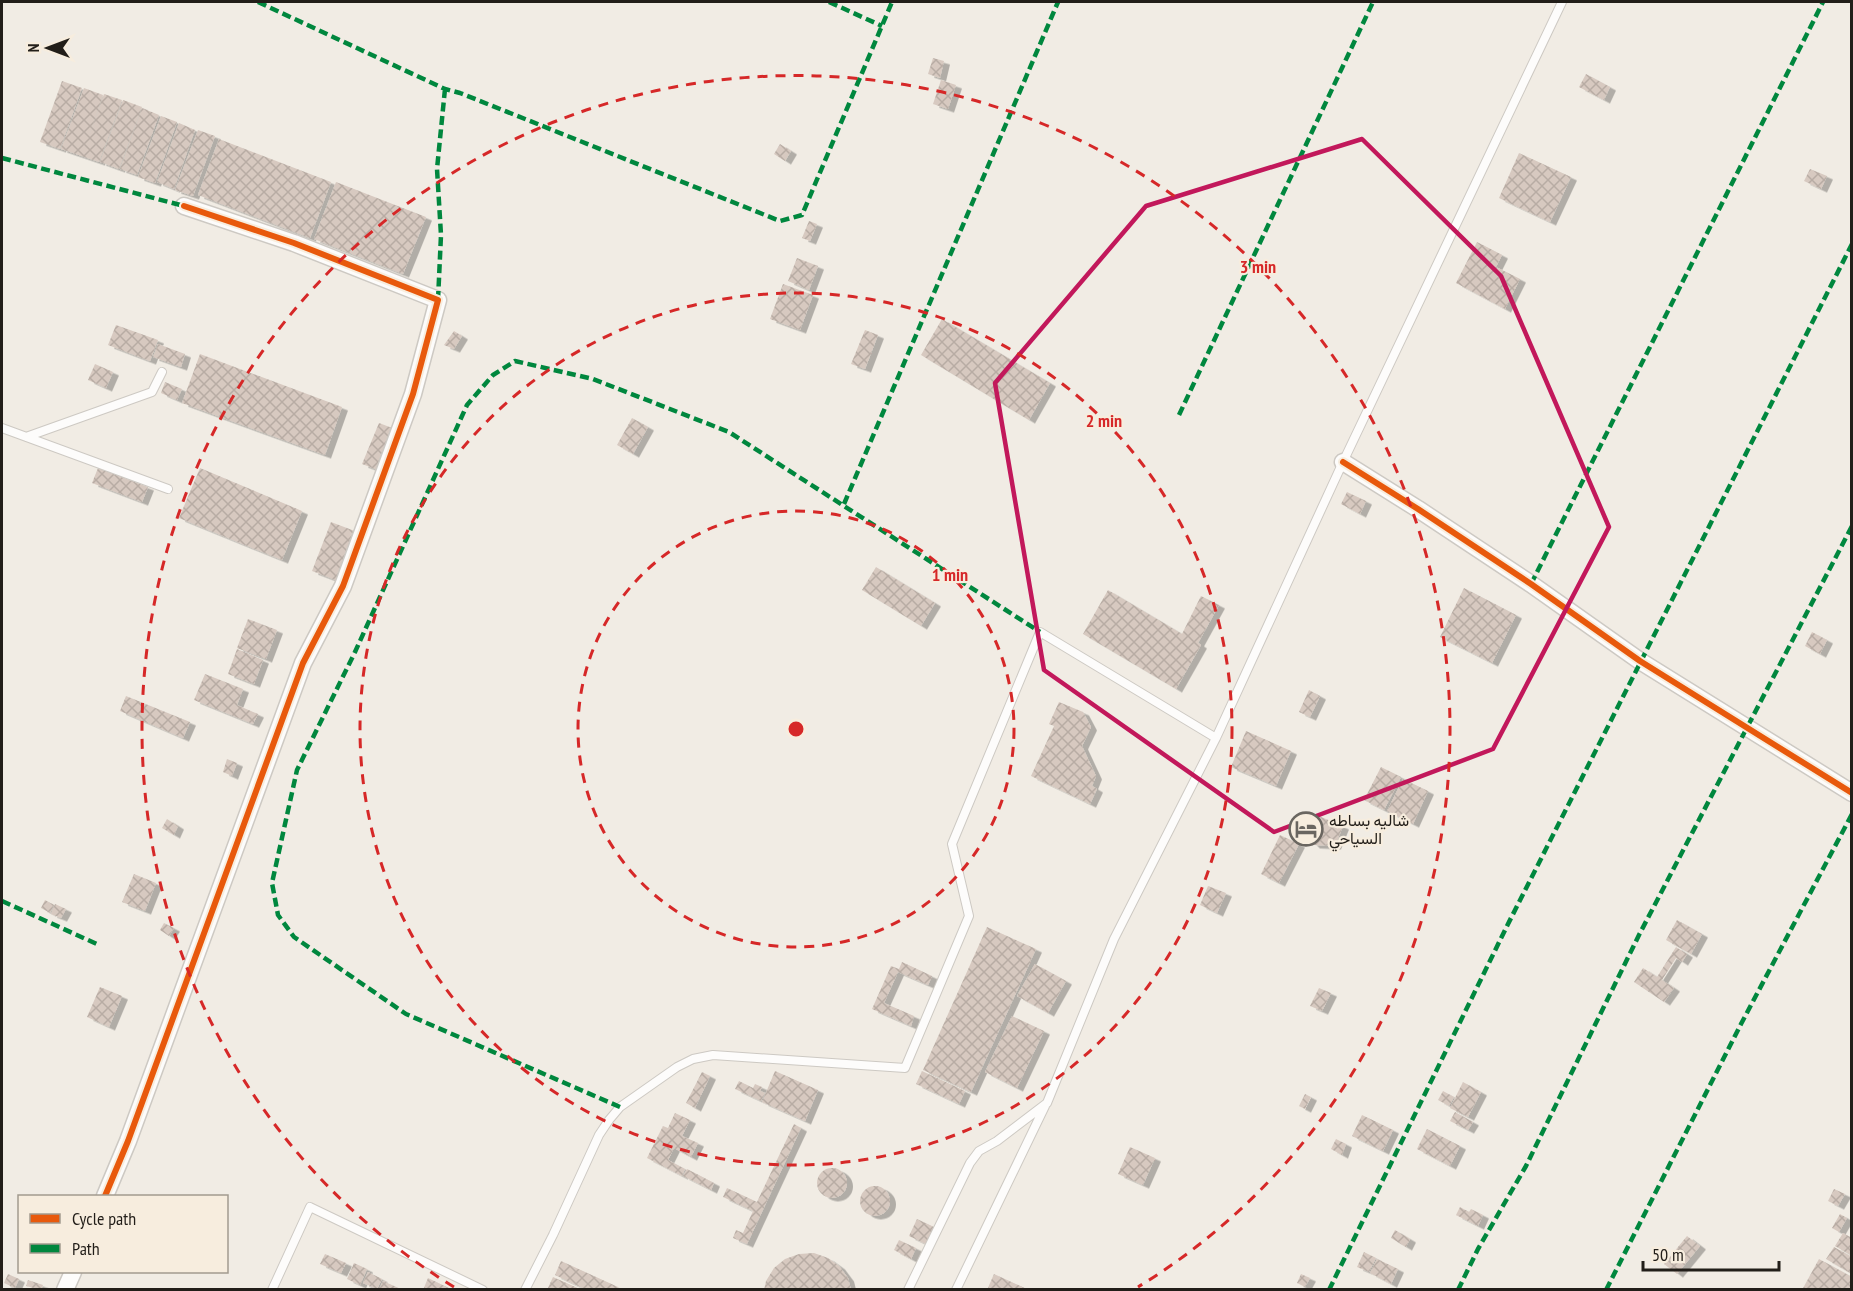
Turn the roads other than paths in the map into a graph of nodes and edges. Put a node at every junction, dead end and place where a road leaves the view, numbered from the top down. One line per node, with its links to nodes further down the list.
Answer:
1 (1562, 2): 6 (lane)
2 (184, 206): 11 (street)
3 (162, 372): 5 (lane)
4 (2, 428): 5 (lane)
5 (26, 438): 7 (lane)
6 (1343, 462): 8 (lane); 9 (street)
7 (168, 489)
8 (1216, 738): 10 (lane); 16 (lane)
9 (1851, 793)
10 (1047, 1103): 17 (lane); 18 (lane)
11 (106, 1195)
12 (73, 1273): 13 (street)
13 (65, 1290)
14 (272, 1290): 15 (lane)
15 (483, 1290)
16 (525, 1290)
17 (908, 1290)
18 (956, 1290)

